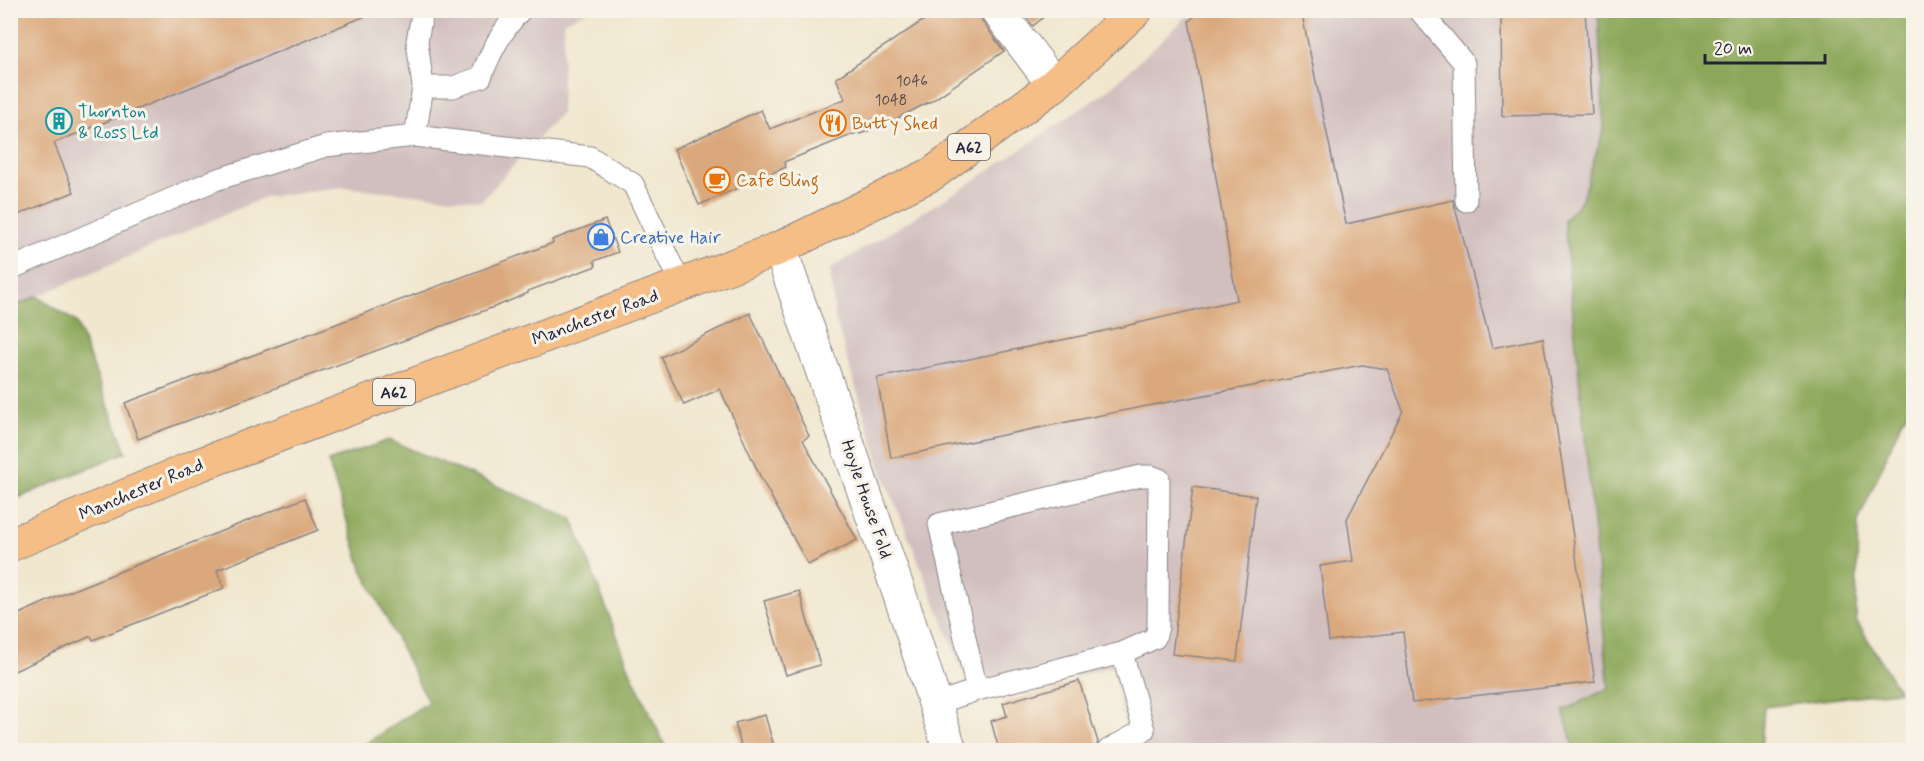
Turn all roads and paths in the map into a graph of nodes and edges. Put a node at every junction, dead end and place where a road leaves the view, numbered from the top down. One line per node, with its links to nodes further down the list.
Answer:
1 (423, 10): 7 (lane)
2 (521, 10): 7 (lane)
3 (997, 10): 6 (street)
4 (1136, 10): 6 (main road, Manchester Road / A62)
5 (1419, 10): 9 (lane)
6 (1054, 85): 10 (main road, Manchester Road / A62)
7 (423, 87): 8 (lane)
8 (415, 136): 11 (lane); 12 (lane)
9 (1466, 201)
10 (780, 248): 12 (main road, Manchester Road / A62); 16 (street, Hoyle House Fold)
11 (10, 269)
12 (681, 285): 13 (main road, Manchester Road / A62)
13 (10, 544)
14 (1122, 653): 15 (lane); 15 (lane); 18 (lane)
15 (977, 690): 16 (lane)
16 (935, 704): 17 (street, Hoyle House Fold)
17 (950, 750)
18 (1108, 750)

